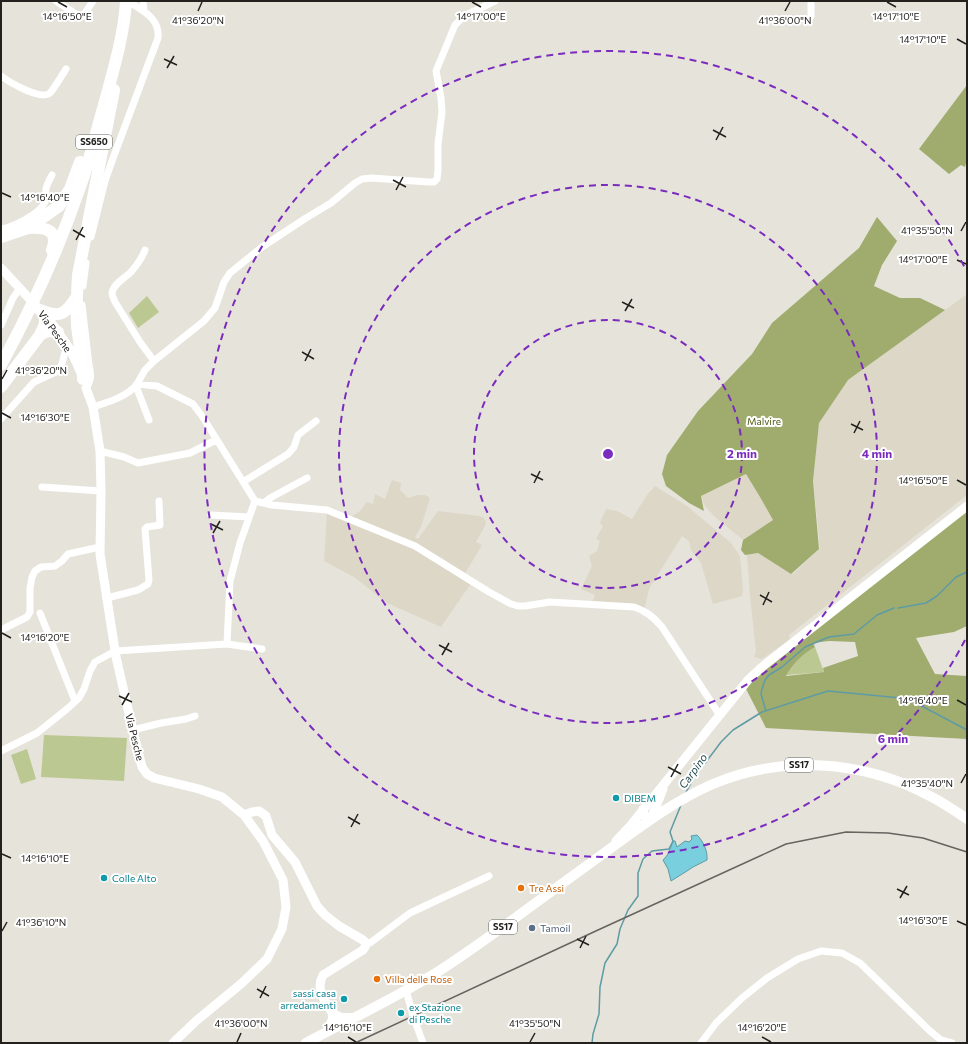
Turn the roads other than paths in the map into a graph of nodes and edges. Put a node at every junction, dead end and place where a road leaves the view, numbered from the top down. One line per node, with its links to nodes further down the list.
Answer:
1 (56, 1): 2 (street)
2 (93, 1)
3 (127, 1): 7 (street); 9 (highway, SS650)
4 (143, 1): 7 (street)
5 (495, 1): 26 (street)
6 (811, 1): 8 (street)
7 (141, 10): 28 (street)
8 (811, 16)
9 (116, 60): 12 (highway, SS650); 20 (highway)
10 (66, 69): 11 (street)
11 (1, 76)
12 (106, 98): 14 (highway); 18 (highway, SS650)
13 (52, 175): 15 (street)
14 (28, 228): 15 (highway); 18 (highway)
15 (2, 235)
16 (145, 250): 26 (street)
17 (1, 268): 19 (street, Via Pesche)
18 (42, 284): 27 (highway, SS650)
19 (20, 288): 21 (street, Via Pesche); 22 (street)
20 (76, 298): 21 (highway); 28 (highway)
21 (42, 313): 23 (street, Via Pesche); 24 (highway)
22 (1, 325)
23 (58, 332): 24 (highway); 25 (street, Via Pesche)
24 (40, 335): 30 (highway)
25 (68, 346): 28 (street, Via Pesche); 32 (street)
26 (154, 361): 29 (street)
27 (1, 365)
28 (85, 383): 31 (street, Via Pesche)
29 (137, 385): 31 (street); 33 (street); 35 (street)
30 (1, 387)
31 (93, 407): 36 (street, Via Pesche)
32 (1, 419)
33 (149, 420)
34 (316, 421): 38 (street)
35 (216, 440): 36 (street); 38 (street)
36 (100, 451): 40 (street, Via Pesche)
37 (307, 478): 43 (street)
38 (243, 482): 42 (street)
39 (42, 487): 40 (street)
40 (101, 491): 47 (street, Via Pesche)
41 (159, 501): 48 (street)
42 (255, 502): 43 (street); 46 (street)
43 (264, 503): 55 (street)
44 (967, 506): 55 (street)
45 (211, 515): 46 (street)
46 (249, 517): 51 (street)
47 (100, 547): 48 (street, Via Pesche); 50 (street)
48 (107, 598): 53 (street, Via Pesche)
49 (40, 613): 54 (street)
50 (1, 630)
51 (228, 644): 52 (street); 53 (street)
52 (262, 649)
53 (115, 651): 54 (street); 57 (street, Via Pesche)
54 (76, 701): 58 (street)
55 (719, 714): 59 (street)
56 (195, 716): 57 (street)
57 (133, 730): 63 (street, Via Pesche)
58 (1, 751)
59 (671, 776): 60 (street); 62 (street)
60 (660, 796): 61 (street); 64 (street)
61 (670, 806): 64 (main road, SS17); 65 (main road, SS17)
62 (643, 809): 64 (street); 66 (street)
63 (244, 815): 68 (street); 73 (street, Via Pesche)
64 (651, 819): 66 (main road, SS17)
65 (967, 819)
66 (596, 859): 69 (main road, SS17)
67 (489, 876): 68 (street)
68 (366, 943): 70 (street)
69 (406, 990): 71 (main road, SS17); 75 (street)
70 (333, 1014): 71 (main road); 72 (main road)
71 (353, 1018): 72 (main road, SS17)
72 (327, 1032): 74 (main road, SS17)
73 (173, 1043)
74 (306, 1043)
75 (423, 1043)
76 (701, 1043): 77 (street)
77 (952, 1043)

